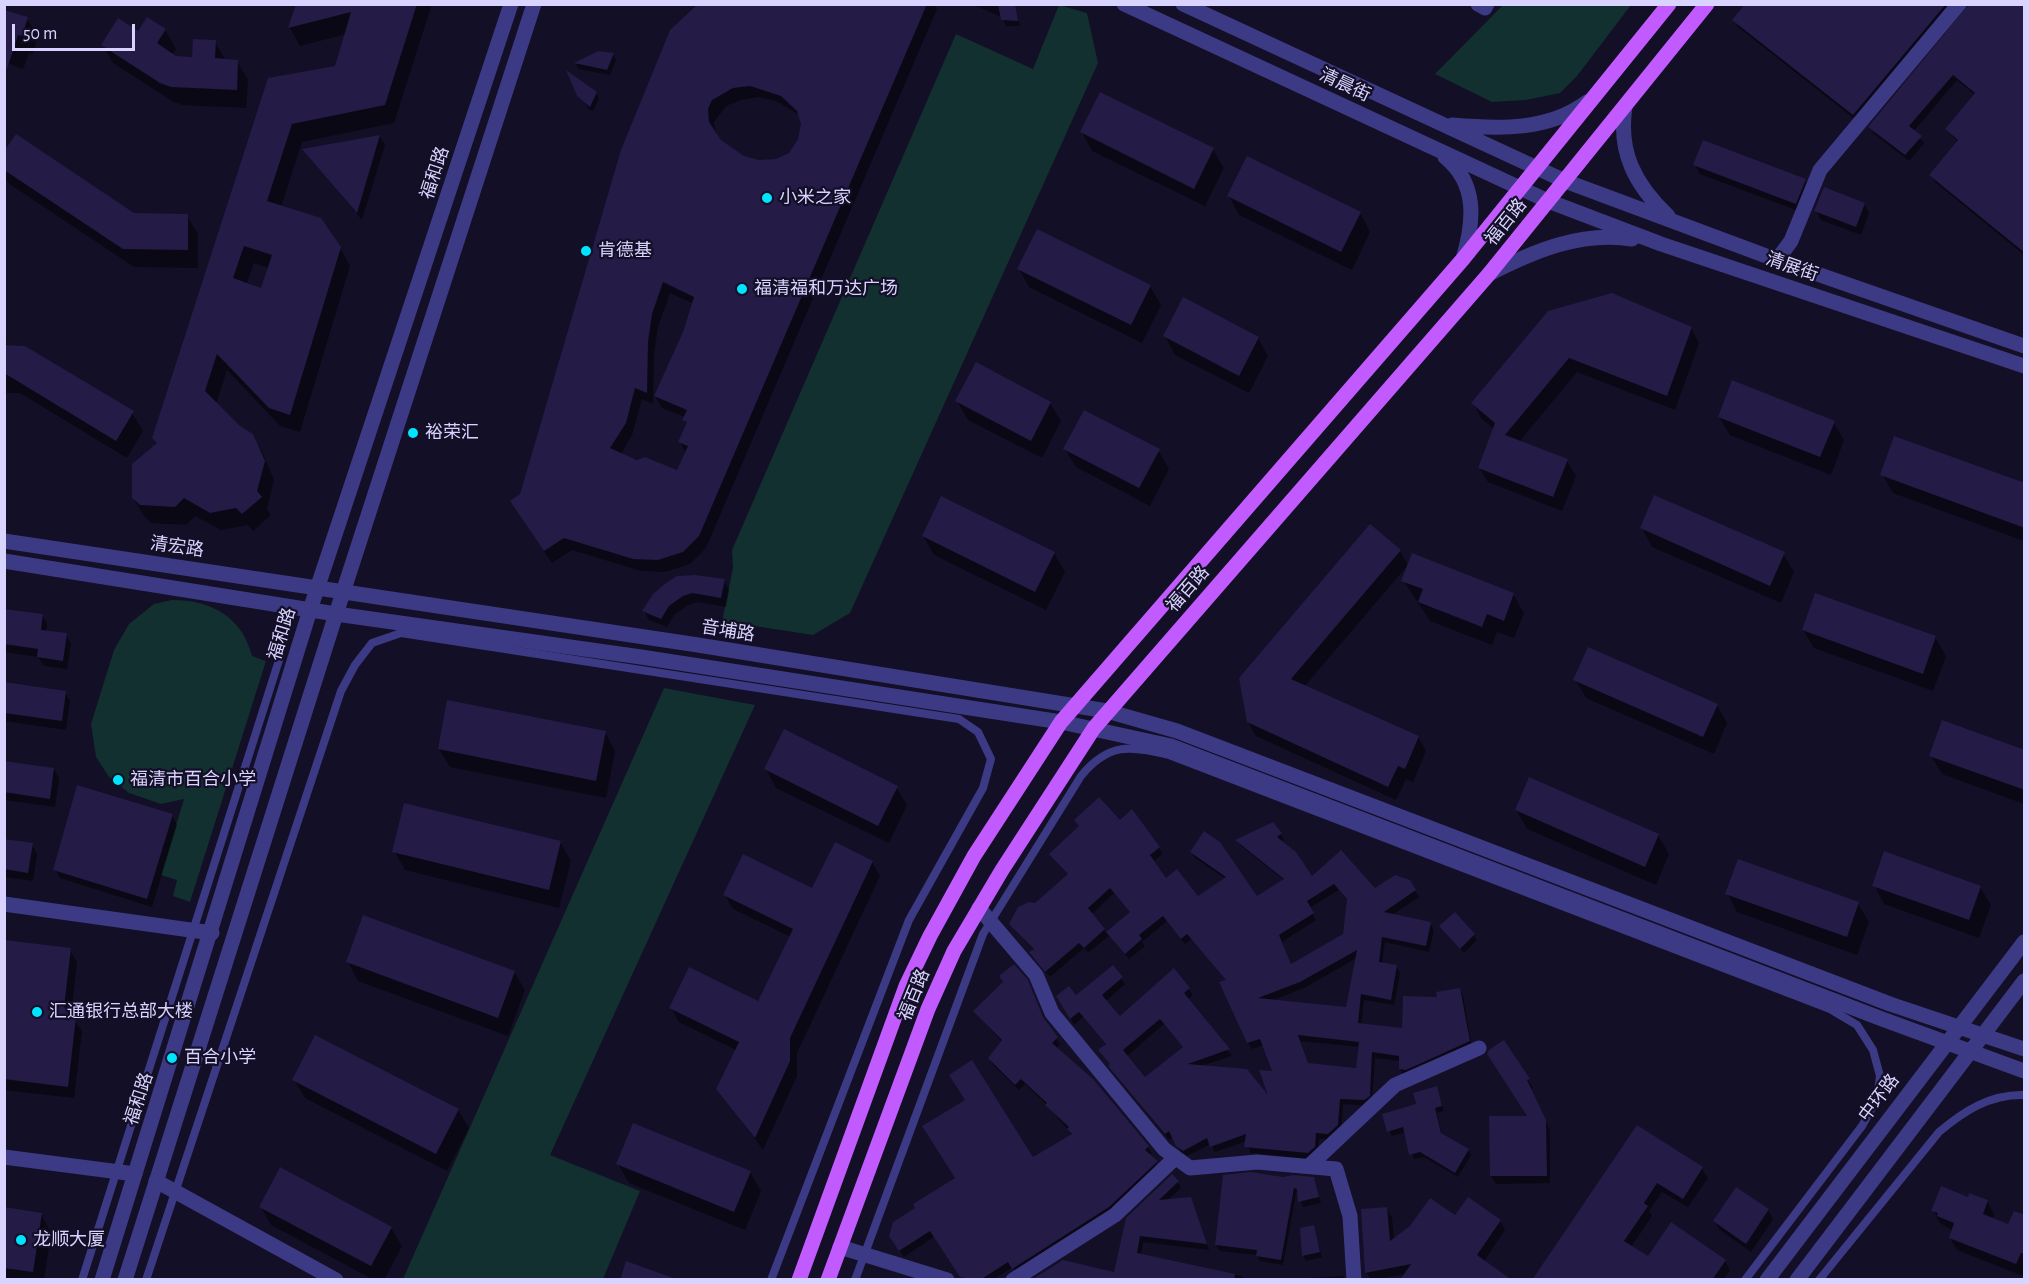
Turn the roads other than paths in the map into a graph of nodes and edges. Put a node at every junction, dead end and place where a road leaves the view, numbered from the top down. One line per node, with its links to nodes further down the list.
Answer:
1 (511, 4): 27 (street, 福和路)
2 (534, 4): 28 (street)
3 (1124, 4): 13 (street, 清晨街)
4 (1183, 4): 12 (street, 清晨街)
5 (1478, 4): 6 (street)
6 (1487, 4)
7 (1669, 4): 10 (main road, 福百路)
8 (1707, 4): 11 (main road, 福百路)
9 (1959, 4): 21 (street)
10 (1595, 97): 12 (street); 14 (main road, 福百路)
11 (1625, 107): 15 (main road, 福百路); 18 (street)
12 (1442, 124): 14 (street, 清晨街)
13 (1434, 148): 16 (street, 清晨街); 20 (street)
14 (1538, 168): 15 (street, 清晨街); 16 (main road, 福百路)
15 (1565, 181): 17 (main road, 福百路); 18 (street, 清展街)
16 (1522, 189): 17 (street, 清晨街); 20 (main road, 福百路)
17 (1548, 201): 19 (street, 清展街); 22 (main road, 福百路)
18 (1675, 222): 21 (street, 清展街)
19 (1661, 244): 22 (street); 24 (street, 清展街)
20 (1463, 259): 32 (main road, 福百路)
21 (1777, 260): 23 (street, 清展街)
22 (1489, 274): 33 (main road, 福百路)
23 (2025, 346)
24 (2025, 366)
25 (4, 541): 27 (street, 清宏路)
26 (4, 561): 29 (street)
27 (318, 588): 28 (street, 清宏路); 29 (street, 福和路)
28 (343, 592): 30 (street); 32 (street, 音埔路)
29 (310, 610): 30 (street); 40 (street, 福和路)
30 (336, 614): 34 (street); 56 (street)
31 (280, 657): 39 (lane)
32 (1073, 705): 33 (street, 音埔路); 34 (main road, 福百路)
33 (1107, 711): 35 (main road, 福百路); 43 (street, 音埔路)
34 (1061, 722): 35 (street); 66 (main road, 福百路)
35 (1094, 728): 37 (main road, 福百路); 45 (street)
36 (4, 904): 39 (street)
37 (979, 908): 38 (street); 58 (main road, 福百路)
38 (991, 921): 52 (street); 59 (lane); 72 (lane)
39 (193, 930): 40 (street); 54 (lane)
40 (212, 933): 55 (street, 福和路)
41 (2025, 942): 43 (street, 中环路)
42 (2025, 981): 44 (street)
43 (1959, 1027): 44 (street, 音埔路); 45 (street, 中环路)
44 (1983, 1035): 47 (street, 音埔路); 48 (street)
45 (1947, 1043): 48 (street); 73 (street, 中环路)
46 (1479, 1048): 53 (street)
47 (2025, 1049)
48 (1971, 1051): 49 (street); 74 (street)
49 (2025, 1071)
50 (2025, 1095): 75 (lane)
51 (4, 1157): 54 (street)
52 (1176, 1158): 53 (street); 70 (street)
53 (1309, 1166): 71 (street)
54 (116, 1172): 55 (street); 60 (lane)
55 (135, 1174): 61 (street, 福和路)
56 (156, 1180): 57 (street); 62 (street)
57 (175, 1191): 63 (lane); 64 (street); 65 (lane)
58 (840, 1247): 59 (street); 67 (main road, 福百路)
59 (864, 1254): 68 (lane); 69 (street)
60 (82, 1280)
61 (102, 1280)
62 (125, 1280)
63 (146, 1280)
64 (336, 1280)
65 (771, 1280)
66 (799, 1280)
67 (828, 1280)
68 (855, 1280)
69 (947, 1280)
70 (1013, 1280)
71 (1354, 1280)
72 (1745, 1280)
73 (1767, 1280)
74 (1797, 1280)
75 (1818, 1280)

